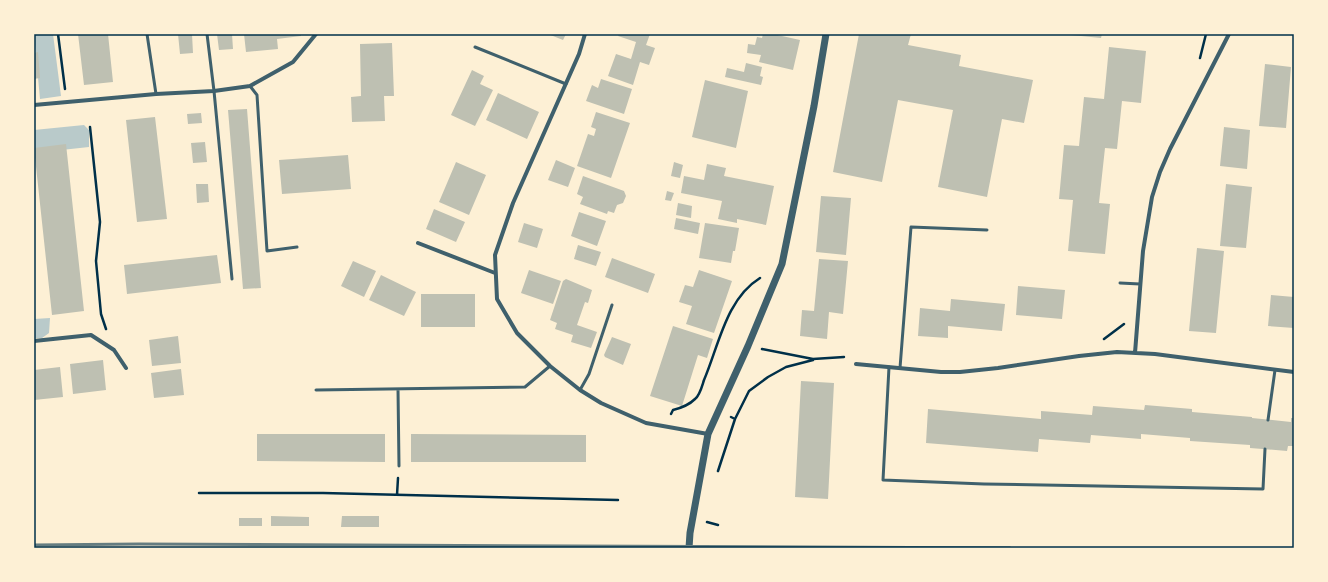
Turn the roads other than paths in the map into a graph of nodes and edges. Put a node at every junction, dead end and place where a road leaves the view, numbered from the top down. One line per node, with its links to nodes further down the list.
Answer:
1 (147, 34): 11 (lane)
2 (207, 34): 10 (lane)
3 (316, 34): 9 (street)
4 (584, 34): 8 (street)
5 (826, 34): 34 (street)
6 (1229, 34): 19 (street)
7 (475, 47): 8 (lane)
8 (566, 84): 16 (street)
9 (250, 86): 10 (street); 15 (lane)
10 (214, 91): 11 (street); 17 (lane)
11 (156, 94): 12 (street)
12 (34, 105)
13 (987, 230): 27 (lane)
14 (418, 243): 16 (street)
15 (296, 247)
16 (495, 273): 24 (street)
17 (232, 279)
18 (1120, 283): 19 (lane)
19 (1140, 284): 22 (street)
20 (612, 305): 32 (lane)
21 (34, 341): 26 (street)
22 (1135, 353): 27 (street); 28 (street)
23 (856, 364): 25 (street)
24 (550, 366): 30 (lane); 32 (street)
25 (889, 367): 27 (street); 35 (lane)
26 (126, 368)
27 (900, 368)
28 (1275, 370): 29 (street); 33 (lane)
29 (1294, 372)
30 (398, 389): 31 (lane); 36 (lane)
31 (316, 390)
32 (580, 390): 34 (street)
33 (1268, 420)
34 (708, 434): 37 (street)
35 (1266, 449)
36 (399, 466)
37 (689, 548)

